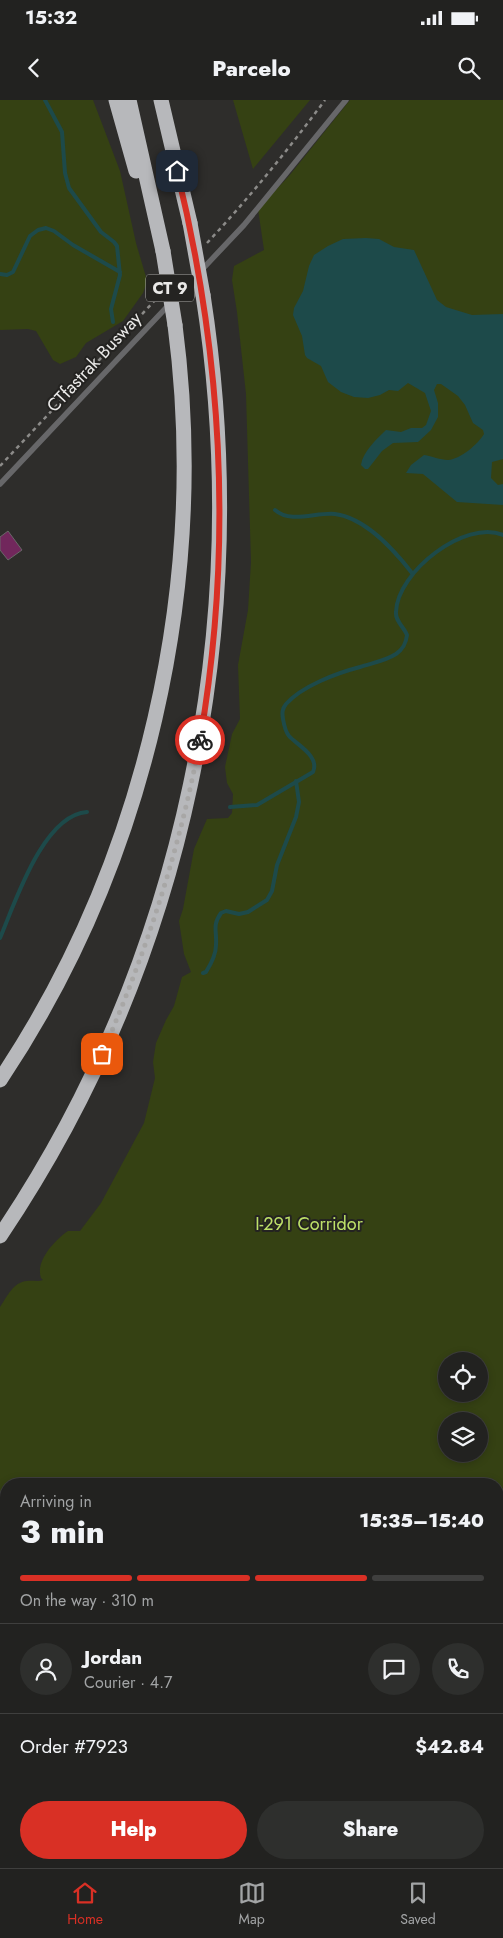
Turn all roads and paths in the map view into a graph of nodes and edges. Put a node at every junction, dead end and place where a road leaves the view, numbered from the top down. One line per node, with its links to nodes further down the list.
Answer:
1 (116, 100): 5 (highway)
2 (128, 100): 5 (highway, CT 9)
3 (160, 100): 8 (highway, CT 9, bridge)
4 (346, 100): 6 (lane, CTfastrak Busway)
5 (153, 204): 7 (highway, CT 9, bridge)
6 (0, 484)
7 (0, 1080)
8 (0, 1236)

